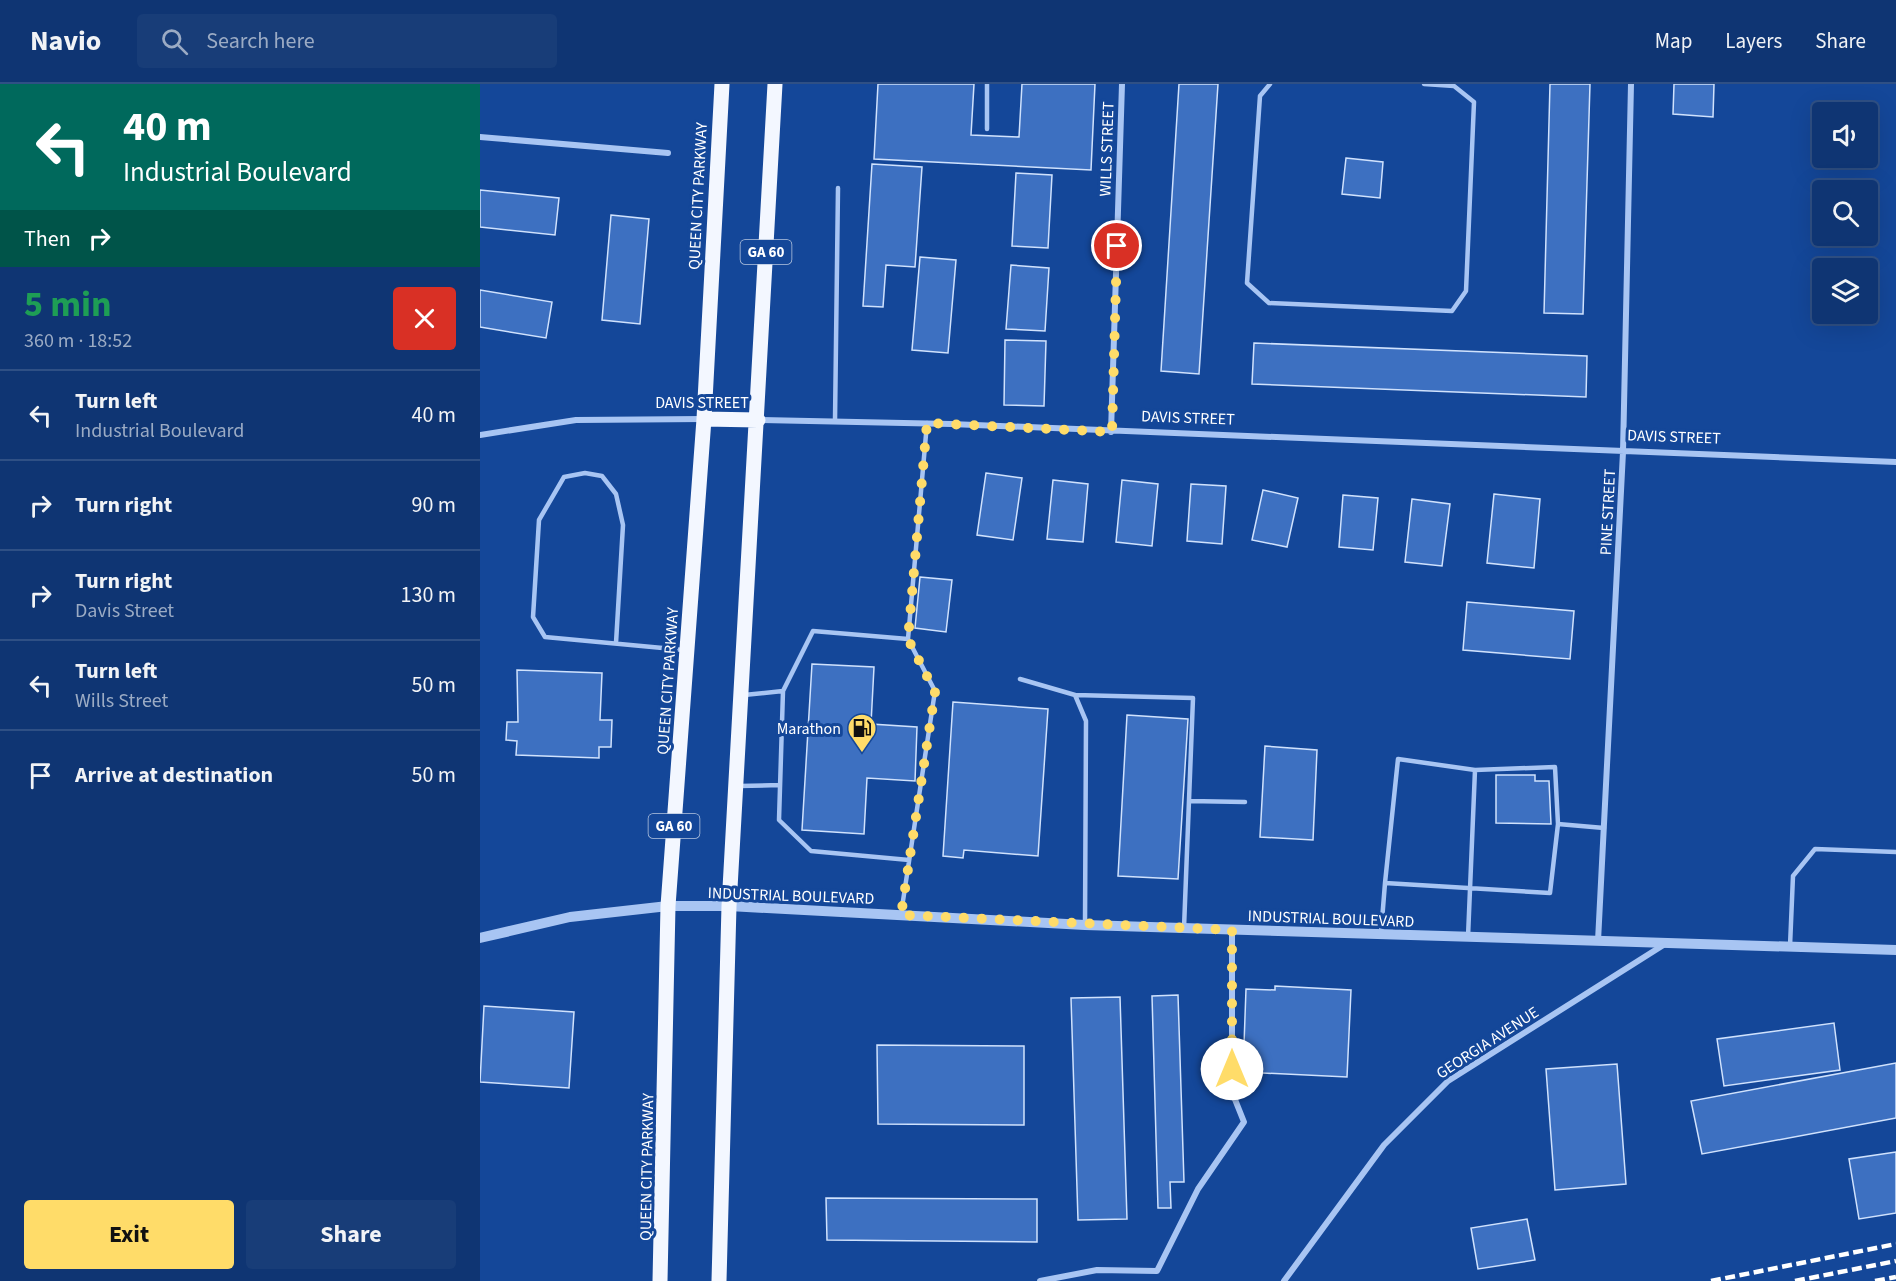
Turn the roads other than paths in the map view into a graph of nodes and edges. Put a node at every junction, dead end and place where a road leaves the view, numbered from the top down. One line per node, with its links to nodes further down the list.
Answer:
1 (722, 84): 12 (main road, QUEEN CITY PARKWAY / GA 60)
2 (775, 84): 13 (main road, GA 60)
3 (987, 84): 8 (lane)
4 (1122, 84): 16 (street, WILLS STREET)
5 (1270, 84): 6 (lane)
6 (1424, 84)
7 (1631, 84): 18 (street, PINE STREET)
8 (987, 129)
9 (480, 137): 10 (street)
10 (668, 153)
11 (838, 188): 14 (lane)
12 (704, 419): 13 (main road, DAVIS STREET); 17 (street, DAVIS STREET); 22 (main road, QUEEN CITY PARKWAY / GA 60)
13 (758, 420): 14 (street, DAVIS STREET); 26 (main road, GA 60)
14 (835, 422): 15 (street, DAVIS STREET)
15 (927, 423): 16 (street, DAVIS STREET); 20 (lane)
16 (1112, 432): 18 (street, DAVIS STREET)
17 (480, 435)
18 (1623, 452): 19 (street, DAVIS STREET); 33 (street, PINE STREET)
19 (1896, 462)
20 (908, 639): 24 (lane); 35 (lane)
21 (616, 643): 21 (lane); 22 (lane)
22 (687, 650): 38 (main road, QUEEN CITY PARKWAY / GA 60)
23 (1020, 679): 25 (lane)
24 (783, 691): 26 (lane); 28 (lane)
25 (1075, 694): 30 (lane); 41 (lane)
26 (741, 696): 29 (main road, GA 60)
27 (1475, 770): 32 (lane); 36 (lane); 37 (lane)
28 (780, 785): 29 (lane); 35 (lane)
29 (736, 786): 39 (main road, GA 60)
30 (1189, 801): 31 (lane); 42 (lane)
31 (1245, 802)
32 (1558, 824): 33 (lane); 37 (lane)
33 (1604, 828): 47 (street, PINE STREET)
34 (1896, 852): 49 (lane)
35 (909, 860): 40 (lane)
36 (1385, 883): 37 (lane); 44 (lane)
37 (1472, 888): 45 (lane)
38 (668, 906): 39 (street, INDUSTRIAL BOULEVARD); 46 (street, INDUSTRIAL BOULEVARD); 51 (main road, QUEEN CITY PARKWAY / GA 60)
39 (729, 906): 40 (street, INDUSTRIAL BOULEVARD); 52 (main road, GA 60)
40 (901, 915): 41 (street, INDUSTRIAL BOULEVARD)
41 (1085, 925): 42 (street, INDUSTRIAL BOULEVARD)
42 (1185, 928): 43 (street, INDUSTRIAL BOULEVARD)
43 (1232, 930): 44 (street, INDUSTRIAL BOULEVARD); 53 (street)
44 (1381, 934): 45 (street, INDUSTRIAL BOULEVARD)
45 (1468, 937): 47 (street, INDUSTRIAL BOULEVARD)
46 (480, 938)
47 (1598, 941): 48 (street, INDUSTRIAL BOULEVARD)
48 (1667, 943): 49 (street, INDUSTRIAL BOULEVARD); 54 (street, GEORGIA AVENUE)
49 (1790, 947): 50 (street, INDUSTRIAL BOULEVARD)
50 (1896, 950)
51 (660, 1281)
52 (719, 1281)
53 (1040, 1281)
54 (1284, 1281)

